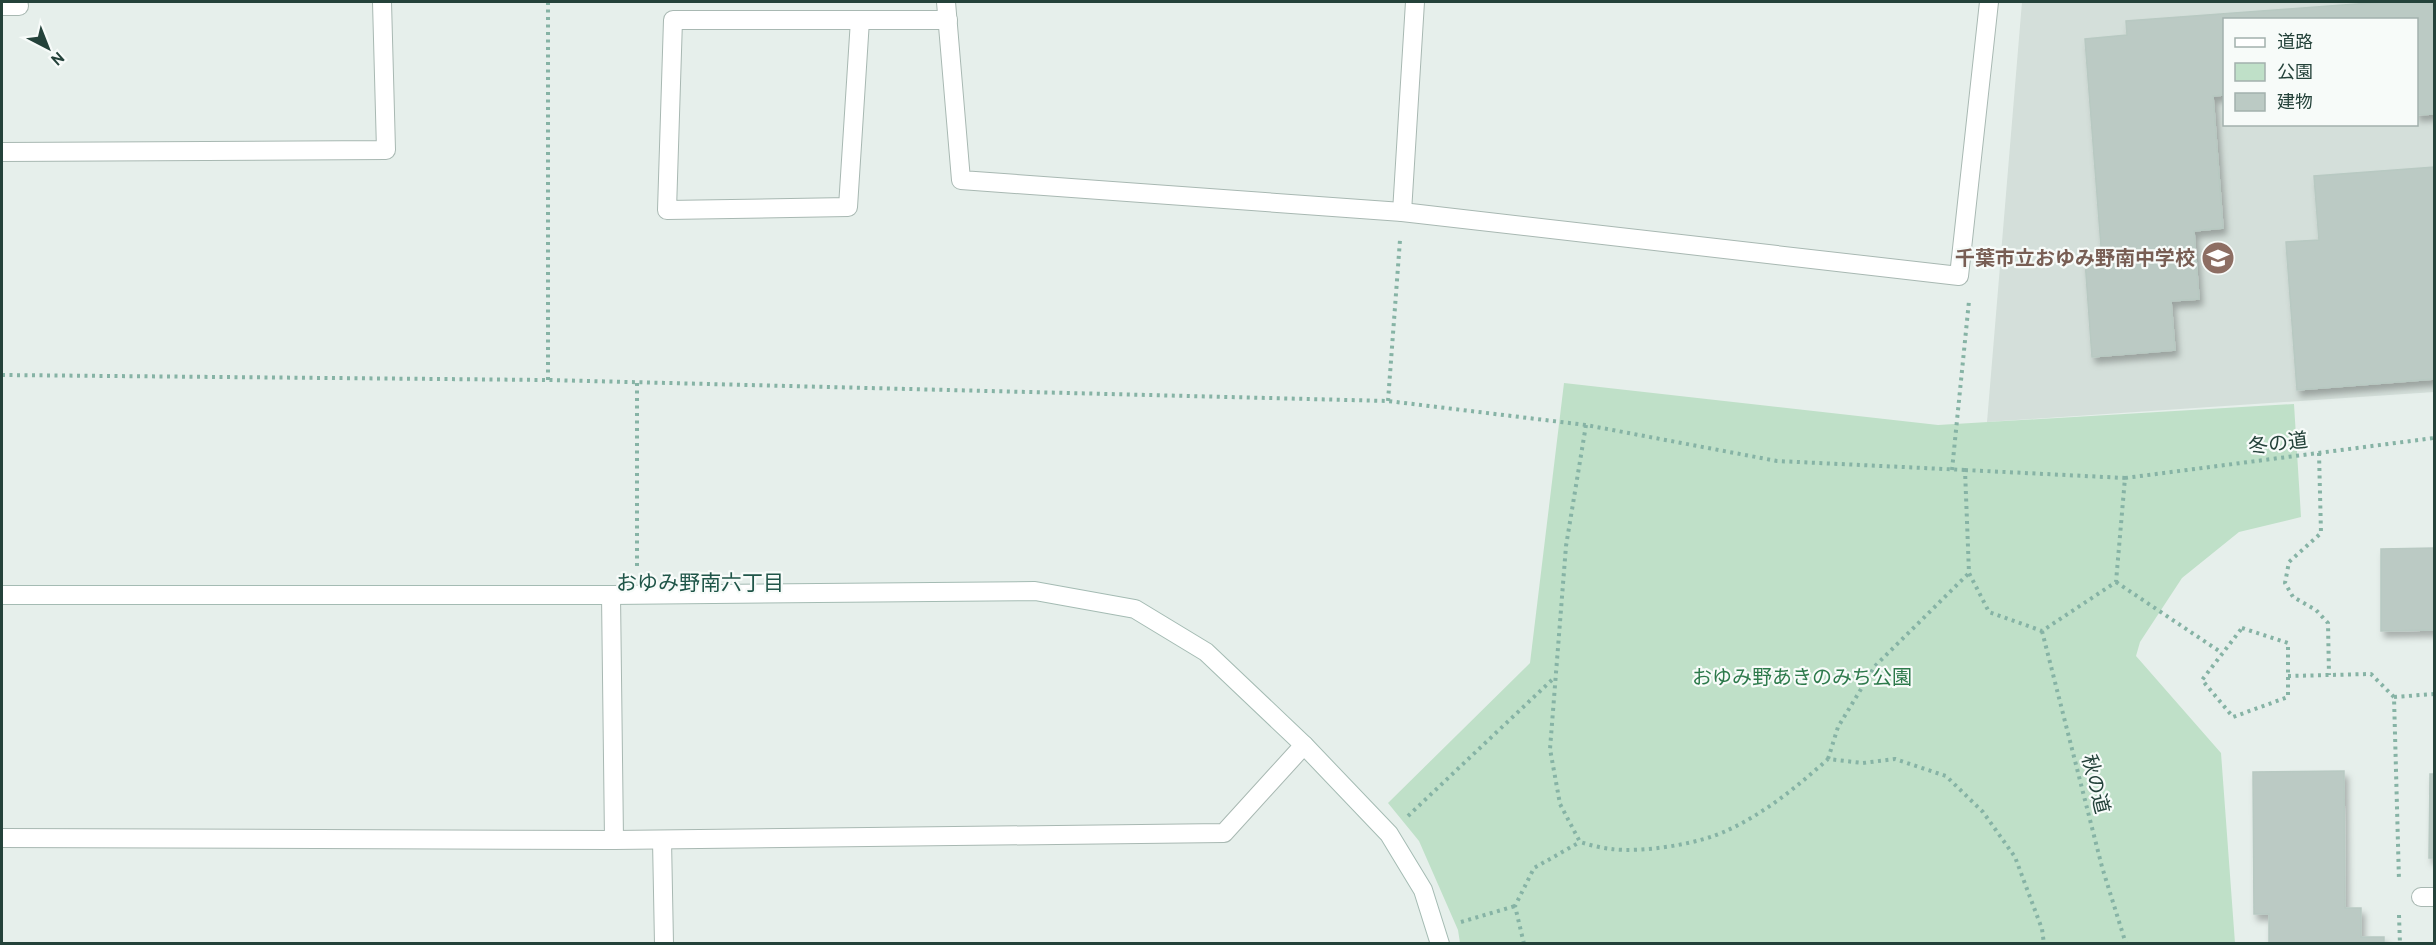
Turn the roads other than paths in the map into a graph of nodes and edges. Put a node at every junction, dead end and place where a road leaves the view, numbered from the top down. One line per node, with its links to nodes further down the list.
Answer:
1 (382, 2): 6 (street)
2 (1415, 2): 7 (street)
3 (1989, 2): 7 (street)
4 (947, 11): 5 (street); 7 (street)
5 (860, 20): 5 (street)
6 (2, 152)
7 (1402, 212)
8 (2, 595): 9 (street)
9 (611, 595): 10 (street); 12 (street)
10 (1304, 745): 13 (street); 14 (street)
11 (2, 838): 12 (street)
12 (614, 840): 13 (street)
13 (662, 840): 15 (street)
14 (1439, 936)
15 (664, 944)

